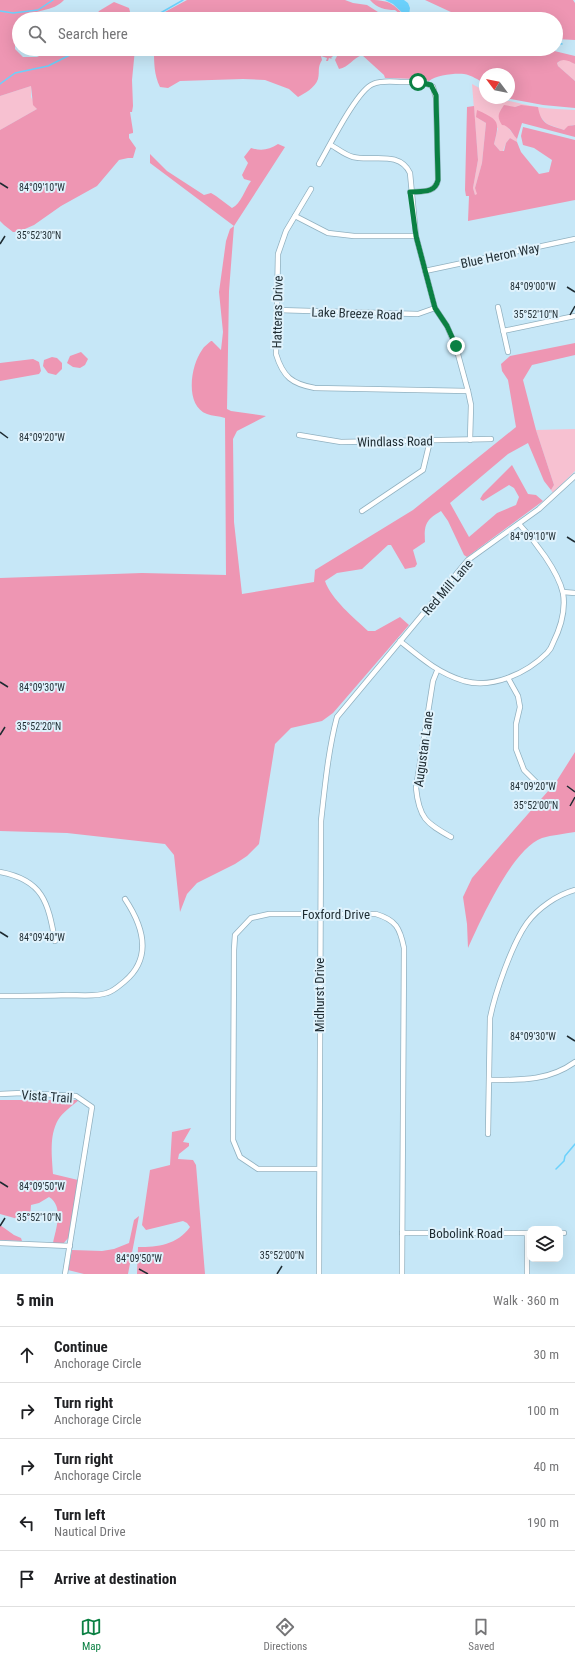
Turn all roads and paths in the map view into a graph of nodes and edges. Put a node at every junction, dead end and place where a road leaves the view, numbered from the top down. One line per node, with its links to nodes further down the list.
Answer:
1 (331, 145): 2 (street); 4 (street); 4 (street)
2 (319, 164)
3 (311, 189): 5 (street, Hatteras Drive)
4 (410, 192): 6 (street)
5 (295, 216): 6 (street); 11 (street, Hatteras Drive)
6 (416, 236): 8 (street)
7 (575, 239): 8 (street, Blue Heron Way)
8 (425, 271): 10 (street)
9 (498, 307): 13 (street)
10 (435, 308): 11 (street, Lake Breeze Road); 15 (street)
11 (277, 310): 15 (street, Hatteras Drive)
12 (575, 316): 13 (street)
13 (503, 332): 14 (street)
14 (508, 352)
15 (468, 391): 18 (street)
16 (299, 435): 19 (street, Windlass Road)
17 (491, 438): 18 (street, Windlass Road)
18 (470, 440): 19 (street, Windlass Road)
19 (430, 441): 21 (street)
20 (575, 476): 22 (street, Red Mill Lane)
21 (362, 511)
22 (519, 524): 23 (street); 25 (street, Red Mill Lane)
23 (563, 592): 24 (street); 27 (street)
24 (575, 593)
25 (400, 641): 26 (street); 28 (street, Red Mill Lane)
26 (437, 671): 27 (street); 30 (street, Augustan Lane)
27 (508, 678): 29 (street)
28 (337, 717): 34 (street, Midhurst Drive)
29 (538, 784)
30 (451, 837)
31 (0, 872): 35 (street)
32 (575, 890): 38 (street)
33 (125, 899): 36 (street)
34 (320, 914): 41 (street, Midhurst Drive); 41 (street, Foxford Drive); 42 (street, Foxford Drive)
35 (56, 941)
36 (0, 996)
37 (575, 1062): 38 (street)
38 (490, 1080): 40 (street)
39 (0, 1094): 45 (street, Vista Trail)
40 (488, 1134)
41 (318, 1169): 48 (street, Midhurst Drive)
42 (402, 1233): 43 (street, Bobolink Road); 49 (street, Foxford Drive)
43 (527, 1233)
44 (0, 1242): 45 (street)
45 (70, 1246): 47 (street)
46 (527, 1262): 50 (street)
47 (65, 1274)
48 (319, 1274)
49 (402, 1274)
50 (527, 1274)

